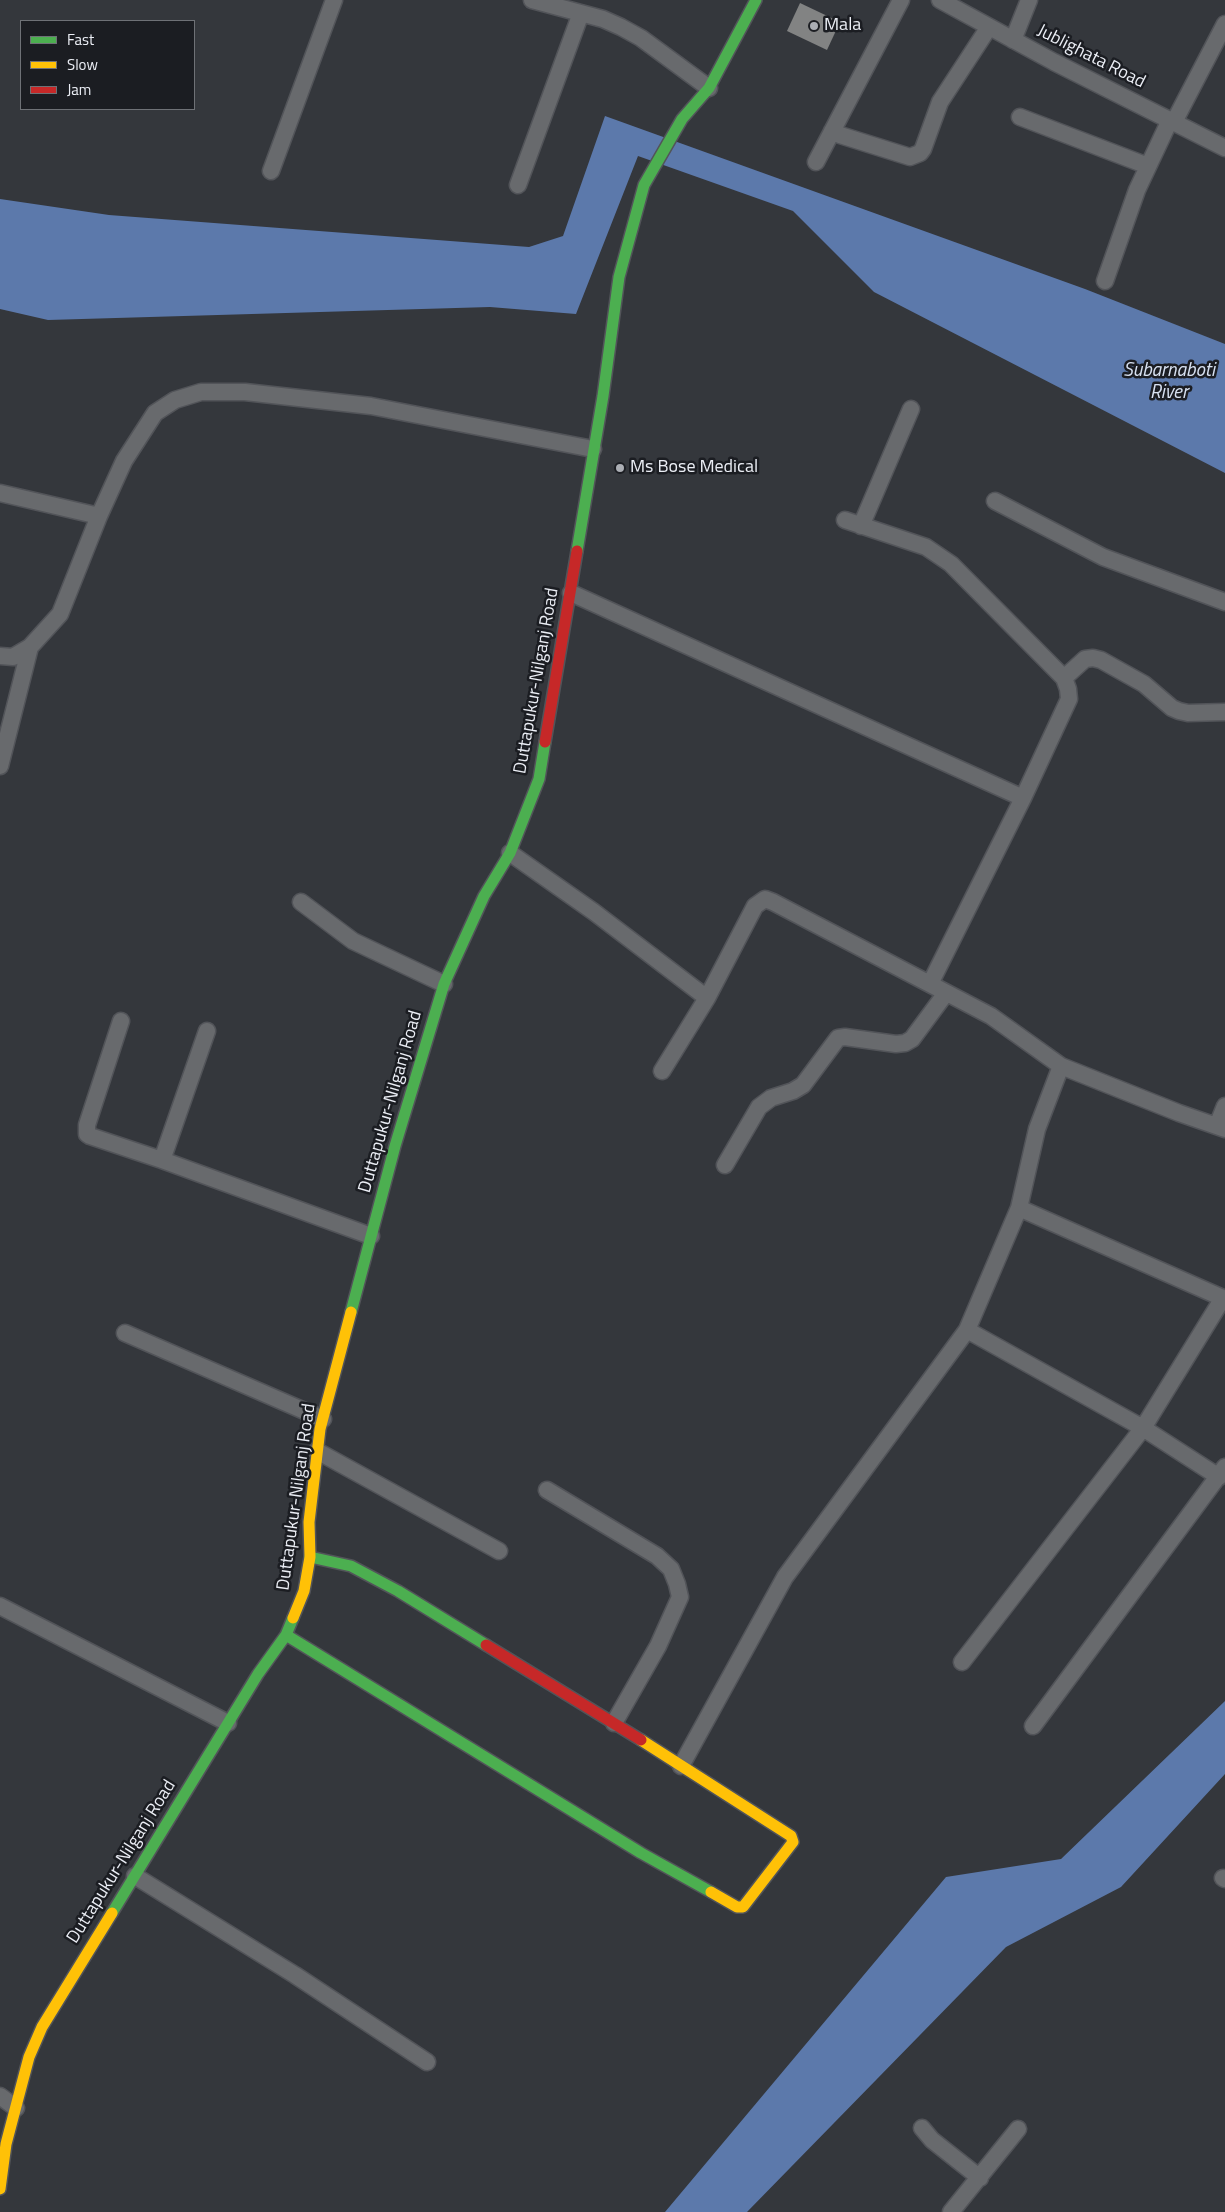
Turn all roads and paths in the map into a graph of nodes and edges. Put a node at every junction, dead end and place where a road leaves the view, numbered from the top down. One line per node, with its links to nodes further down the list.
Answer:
1 (334, 0): 18 (street)
2 (532, 0): 7 (street)
3 (756, 0): 11 (main road, Duttapukur-Nilganj Road)
4 (901, 0): 14 (street)
5 (940, 0): 9 (street, Jublighata Road)
6 (1029, 0): 10 (street)
7 (581, 13): 11 (street); 19 (street)
8 (1225, 24): 13 (street)
9 (989, 27): 10 (street, Jublighata Road); 14 (street)
10 (1013, 40): 13 (street, Jublighata Road)
11 (709, 88): 22 (main road, Duttapukur-Nilganj Road)
12 (1020, 117): 17 (street)
13 (1172, 121): 15 (street, Jublighata Road); 17 (street)
14 (832, 131): 16 (street)
15 (1225, 148)
16 (816, 162)
17 (1148, 166): 20 (street)
18 (271, 171)
19 (518, 185)
20 (1105, 281)
21 (911, 409): 27 (street)
22 (593, 449): 25 (street); 28 (main road, Duttapukur-Nilganj Road)
23 (0, 493): 25 (street)
24 (996, 500): 29 (street)
25 (99, 516): 30 (street)
26 (845, 520): 27 (street)
27 (861, 526): 32 (street)
28 (571, 593): 35 (street); 36 (main road, Duttapukur-Nilganj Road)
29 (1225, 602)
30 (30, 647): 31 (street); 34 (street)
31 (0, 656)
32 (1064, 678): 33 (street); 35 (street)
33 (1225, 712)
34 (0, 766)
35 (1023, 798): 39 (street)
36 (510, 853): 38 (main road, Duttapukur-Nilganj Road); 41 (street)
37 (301, 902): 38 (street)
38 (444, 984): 51 (main road, Duttapukur-Nilganj Road)
39 (930, 984): 40 (street); 41 (street)
40 (946, 993): 44 (street); 49 (street)
41 (707, 998): 45 (street)
42 (121, 1021): 48 (street)
43 (207, 1031): 48 (street)
44 (1061, 1066): 47 (street); 50 (street)
45 (662, 1070)
46 (1225, 1106): 47 (street)
47 (1221, 1127)
48 (162, 1160): 51 (street)
49 (725, 1165)
50 (1019, 1208): 52 (street); 53 (street)
51 (371, 1236): 55 (main road, Duttapukur-Nilganj Road)
52 (1224, 1298): 56 (street)
53 (967, 1330): 56 (street); 68 (street)
54 (125, 1333): 55 (street)
55 (323, 1420): 57 (main road, Duttapukur-Nilganj Road)
56 (1143, 1428): 58 (street); 64 (street)
57 (317, 1451): 60 (street); 61 (main road, Duttapukur-Nilganj Road)
58 (1222, 1472): 67 (street)
59 (547, 1490): 66 (street)
60 (499, 1551)
61 (310, 1557): 63 (main road, Duttapukur-Nilganj Road); 66 (main road)
62 (0, 1606): 65 (street)
63 (286, 1635): 65 (main road, Duttapukur-Nilganj Road); 68 (main road)
64 (962, 1662)
65 (228, 1723): 69 (main road, Duttapukur-Nilganj Road)
66 (614, 1723): 68 (main road)
67 (1033, 1726)
68 (680, 1766)
69 (135, 1876): 70 (street); 72 (main road, Duttapukur-Nilganj Road)
70 (427, 2062)
71 (0, 2096): 72 (street)
72 (16, 2108): 76 (main road, Duttapukur-Nilganj Road)
73 (922, 2128): 75 (street)
74 (1018, 2129): 75 (street)
75 (980, 2178): 77 (street)
76 (0, 2185)
77 (951, 2212)

